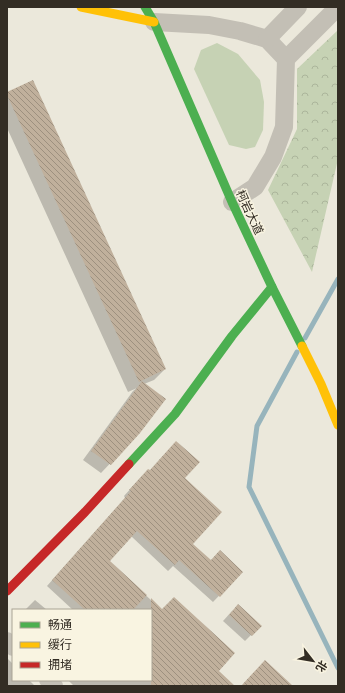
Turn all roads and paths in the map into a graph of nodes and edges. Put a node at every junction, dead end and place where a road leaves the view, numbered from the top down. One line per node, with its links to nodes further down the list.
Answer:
1 (81, 7): 5 (street)
2 (145, 7): 5 (street, 柯岩大道)
3 (298, 7): 6 (street)
4 (338, 7): 7 (street)
5 (154, 22): 6 (street); 8 (street, 柯岩大道)
6 (267, 39): 7 (street)
7 (286, 59): 8 (street)
8 (232, 202): 9 (street, 柯岩大道)
9 (272, 286): 10 (street, 柯岩大道); 11 (street)
10 (338, 425)
11 (7, 591)

